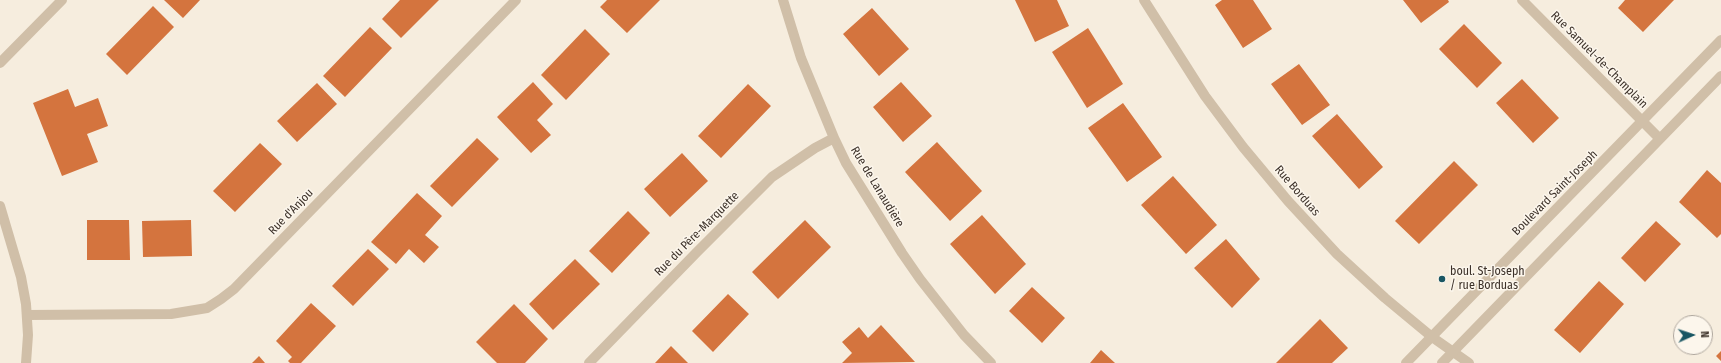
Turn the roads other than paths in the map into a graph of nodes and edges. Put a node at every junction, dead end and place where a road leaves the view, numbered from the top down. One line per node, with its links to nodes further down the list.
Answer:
1 (62, 0): 7 (street)
2 (516, 0): 13 (street, Rue d'Anjou)
3 (783, 0): 10 (street, Rue de Lanaudière)
4 (1144, 0): 14 (street, Rue Borduas)
5 (1522, 0): 9 (street, Rue Samuel-de-Champlain)
6 (1721, 40): 9 (street, Boulevard Saint-Joseph)
7 (0, 63)
8 (1721, 76): 11 (street)
9 (1643, 122): 11 (street, Rue Samuel-de-Champlain); 14 (street, Boulevard Saint-Joseph)
10 (834, 138): 17 (street, Rue du Père-Marquette); 18 (street, Rue de Lanaudière)
11 (1659, 138): 15 (street)
12 (0, 206): 13 (street)
13 (27, 315): 16 (street)
14 (1432, 337): 15 (street, Rue Borduas); 19 (street, Boulevard Saint-Joseph)
15 (1453, 352): 20 (street); 21 (street, Rue Borduas)
16 (26, 363)
17 (589, 363)
18 (990, 363)
19 (1406, 363)
20 (1442, 363)
21 (1469, 363)

